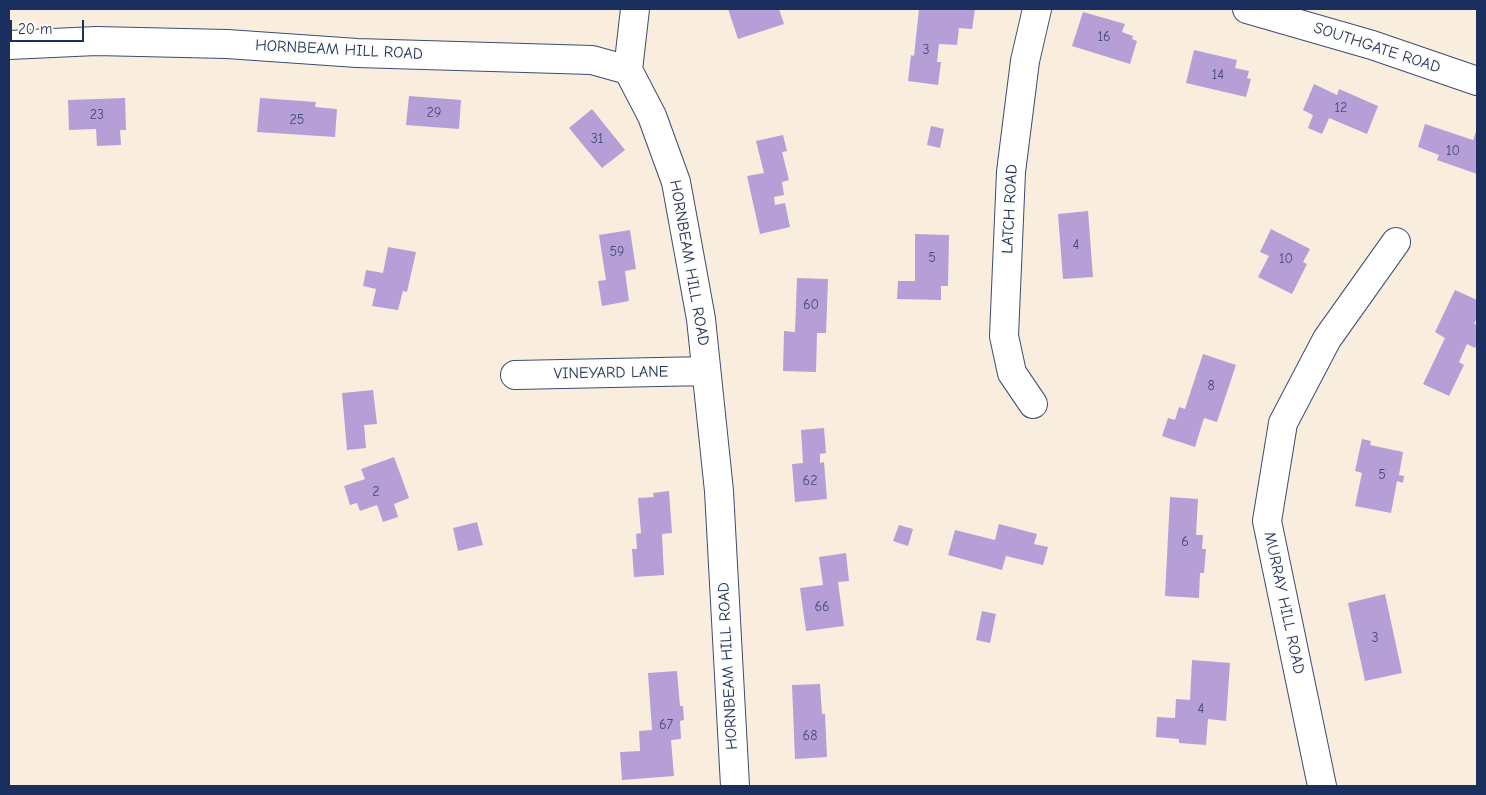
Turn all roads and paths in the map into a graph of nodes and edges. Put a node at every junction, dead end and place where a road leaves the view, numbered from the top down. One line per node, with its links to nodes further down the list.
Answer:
1 (635, 9): 5 (street)
2 (1037, 9): 10 (street, LATCH ROAD)
3 (1247, 9): 6 (street, SOUTHGATE ROAD)
4 (9, 45): 5 (street, HORNBEAM HILL ROAD)
5 (628, 70): 8 (street, HORNBEAM HILL ROAD)
6 (1477, 81)
7 (1396, 242): 12 (street, MURRAY HILL ROAD)
8 (706, 371): 9 (street, VINEYARD LANE); 11 (street, HORNBEAM HILL ROAD)
9 (515, 375)
10 (1033, 404)
11 (735, 786)
12 (1322, 786)

